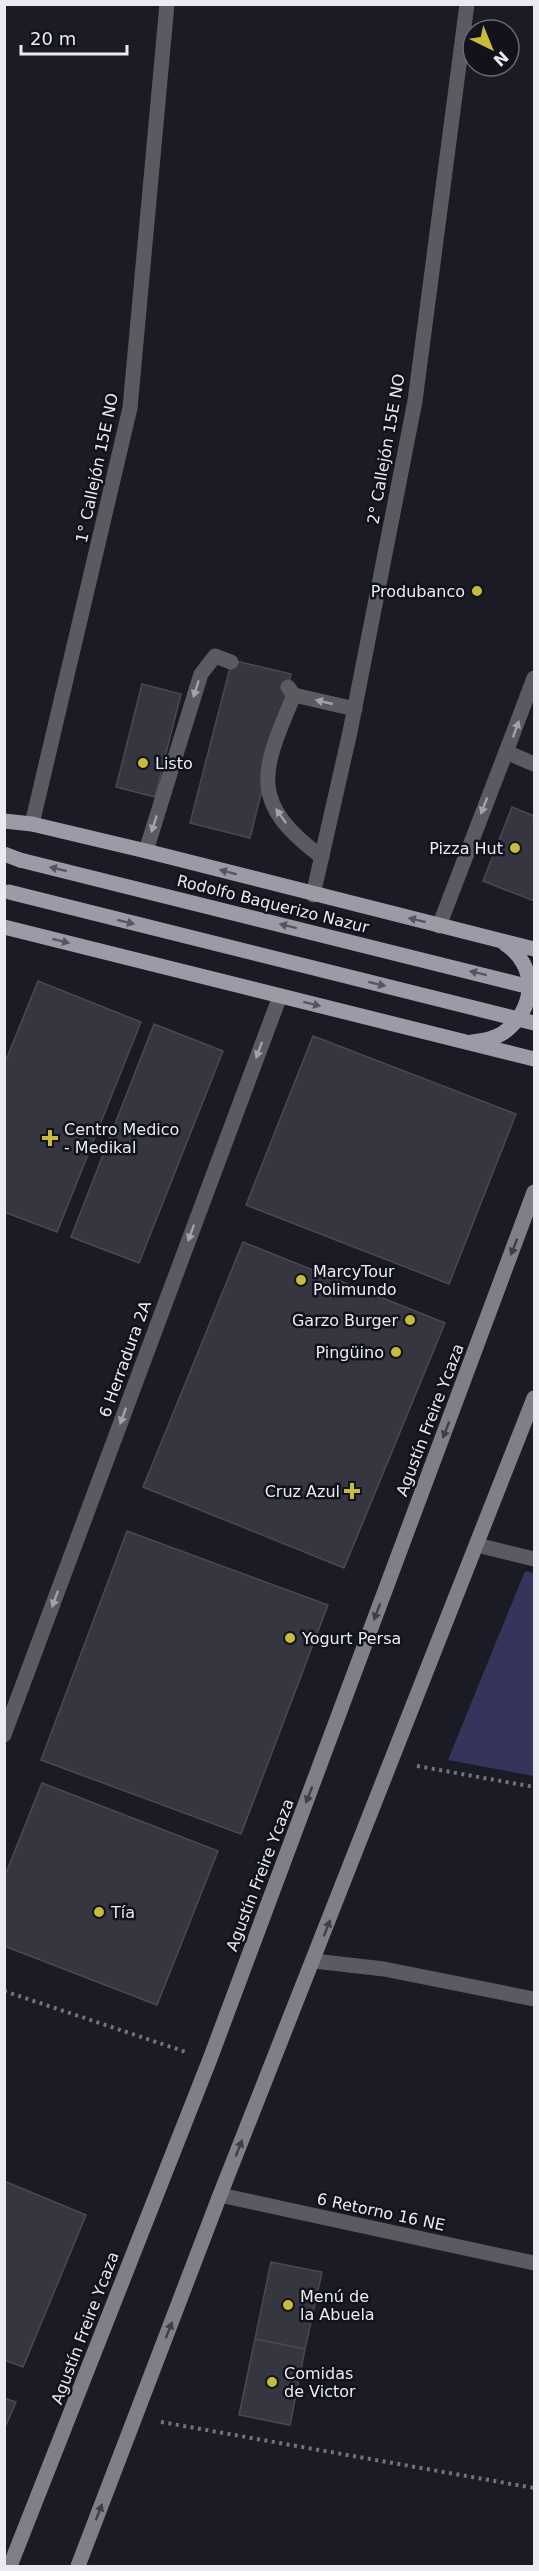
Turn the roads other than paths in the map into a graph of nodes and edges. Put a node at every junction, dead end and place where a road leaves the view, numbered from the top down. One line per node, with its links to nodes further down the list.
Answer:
1 (167, 4): 9 (street, 1° Callejón 15E NO)
2 (467, 4): 5 (street, 2° Callejón 15E NO)
3 (231, 662): 10 (street, one-way to 10)
4 (534, 678): 6 (street, one-way to 4)
5 (355, 709): 12 (street, 2° Callejón 15E NO); 12 (street)
6 (506, 752): 7 (street); 15 (street, one-way to 15)
7 (534, 764)
8 (4, 821): 9 (main road)
9 (32, 824): 10 (main road)
10 (146, 851): 14 (main road, one-way to 10)
11 (4, 854): 19 (main road, Rodolfo Baquerizo Nazur, one-way to 11, bridge)
12 (322, 857): 14 (street, 2° Callejón 15E NO)
13 (7, 892): 21 (main road, one-way to 21, bridge)
14 (313, 895): 15 (main road, one-way to 14)
15 (439, 926): 17 (main road)
16 (4, 927): 20 (main road, one-way to 20)
17 (499, 940): 18 (main road); 22 (main road)
18 (534, 950)
19 (534, 988)
20 (280, 996): 22 (main road, one-way to 22); 28 (street, 6 Herradura 2A, one-way to 28)
21 (534, 1023)
22 (469, 1043): 23 (main road)
23 (534, 1059)
24 (534, 1192): 33 (main road, Agustín Freire Ycaza, one-way to 33)
25 (534, 1398): 26 (main road)
26 (477, 1545): 27 (street); 29 (main road, one-way to 26)
27 (534, 1559)
28 (4, 1735)
29 (314, 1961): 30 (street); 31 (main road, one-way to 29)
30 (534, 1999)
31 (220, 2195): 32 (street, 6 Retorno 16 NE); 34 (main road, one-way to 31)
32 (534, 2263)
33 (10, 2566)
34 (78, 2566)

